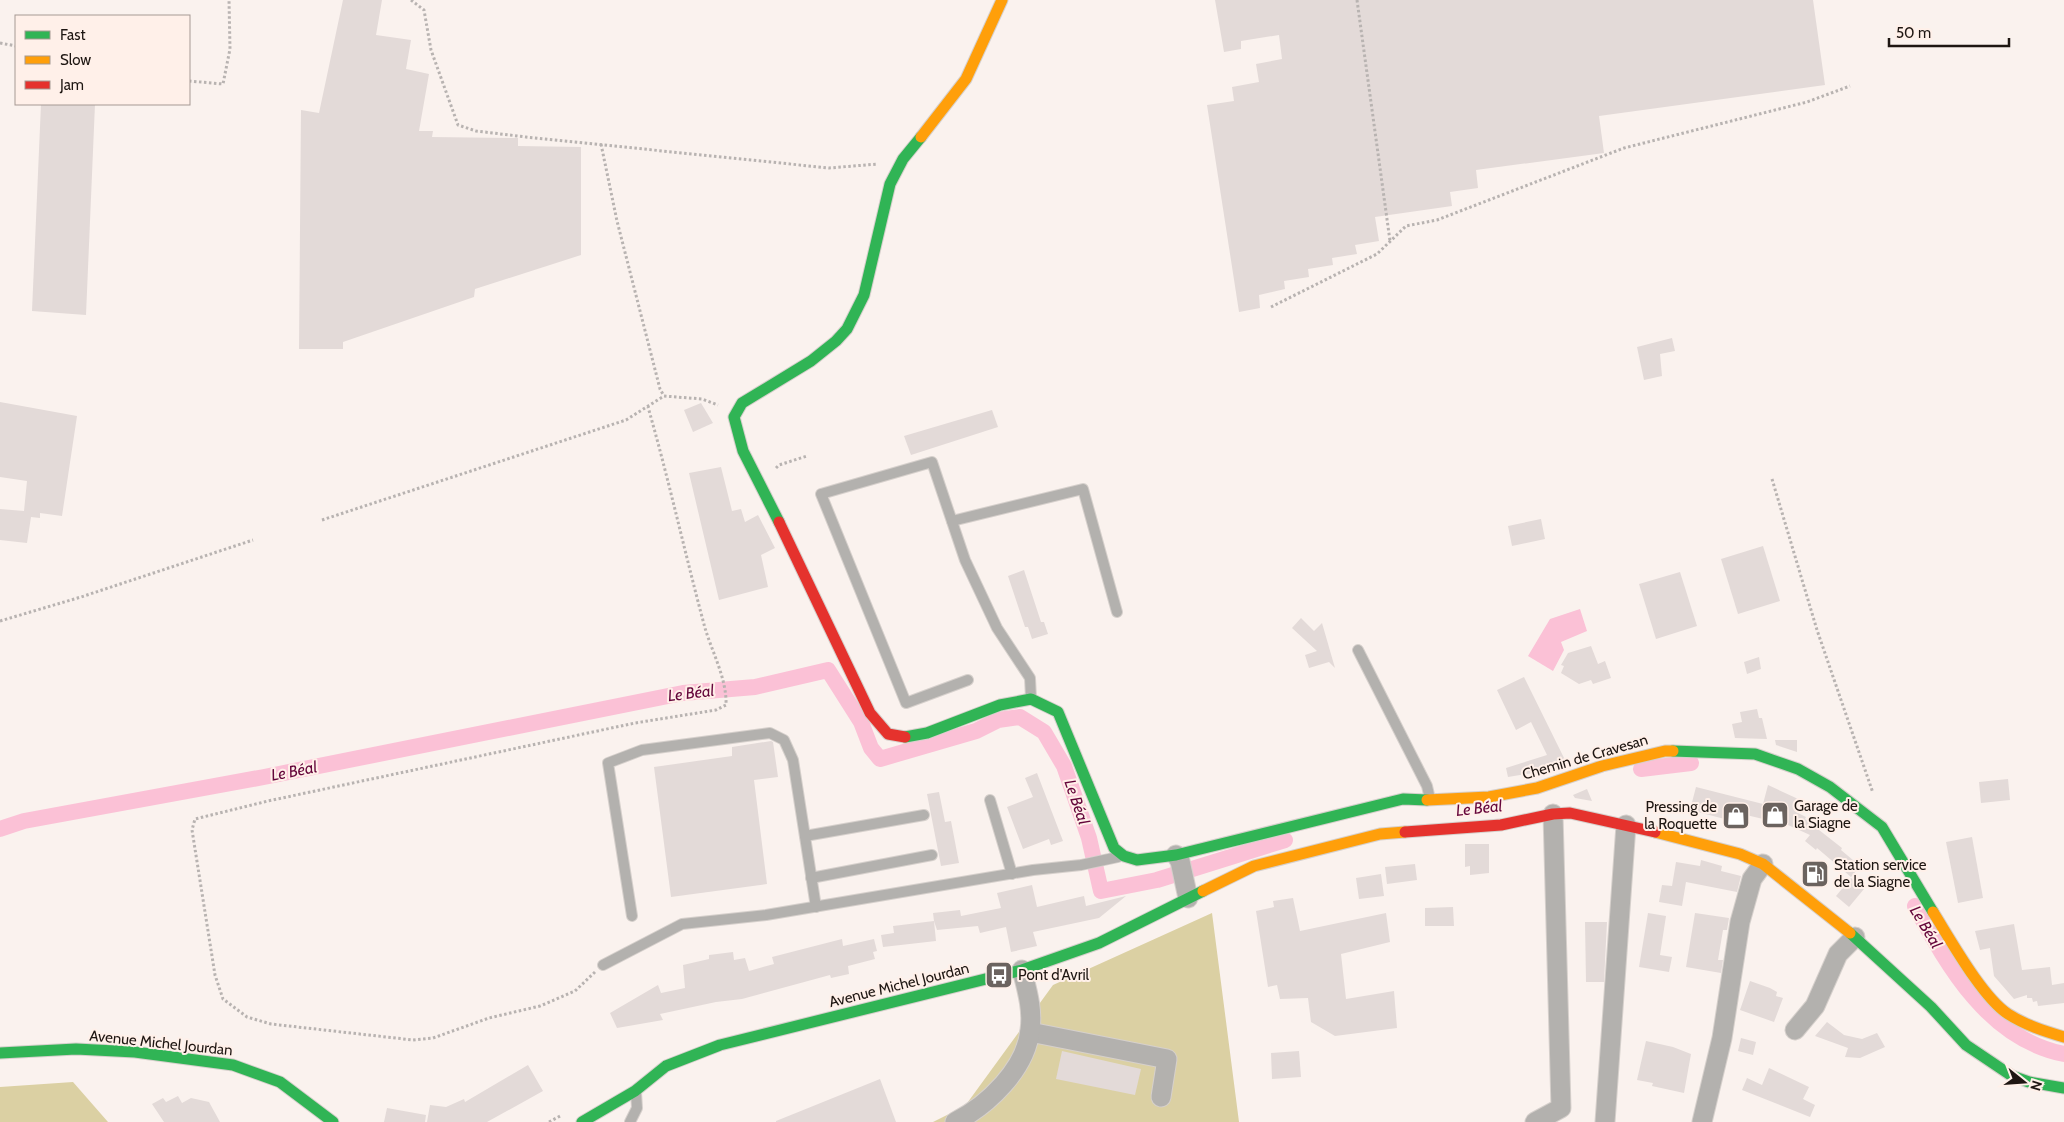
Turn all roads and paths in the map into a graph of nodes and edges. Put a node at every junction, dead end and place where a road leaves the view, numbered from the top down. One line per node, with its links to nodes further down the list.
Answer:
1 (229, 0): 7 (path)
2 (411, 0): 9 (path)
3 (1002, 0): 10 (street)
4 (1356, 0): 11 (path)
5 (0, 43): 6 (path)
6 (15, 46)
7 (190, 81)
8 (1850, 86): 11 (path)
9 (601, 144): 10 (path); 13 (path)
10 (902, 162): 15 (street)
11 (1390, 241): 12 (path)
12 (1271, 307)
13 (664, 396): 14 (path); 15 (path)
14 (648, 407): 19 (path); 44 (path)
15 (736, 411): 18 (street)
16 (807, 456): 18 (path)
17 (1772, 479): 32 (path)
18 (761, 483): 26 (street)
19 (322, 520)
20 (952, 521): 22 (lane); 25 (lane); 26 (lane)
21 (253, 540): 23 (path)
22 (1117, 612)
23 (0, 621)
24 (1358, 650): 28 (lane)
25 (968, 680)
26 (1031, 699): 35 (street)
27 (990, 800): 38 (lane)
28 (1430, 800): 32 (street, Chemin de Cravesan); 36 (street, Chemin de Cravesan)
29 (1553, 814): 31 (street, Avenue Michel Jourdan); 40 (street, Avenue Michel Jourdan); 61 (street)
30 (924, 815): 33 (lane)
31 (1626, 825): 37 (street, Avenue Michel Jourdan); 62 (street)
32 (1882, 827): 50 (street, Chemin de Cravesan)
33 (805, 836): 39 (lane); 42 (lane)
34 (932, 855): 39 (lane)
35 (1124, 856): 36 (street, Chemin de Cravesan); 38 (lane)
36 (1178, 858): 40 (street)
37 (1763, 864): 43 (street, Avenue Michel Jourdan); 63 (street)
38 (1012, 874): 41 (lane)
39 (811, 878): 41 (lane)
40 (1186, 889): 45 (street, Avenue Michel Jourdan)
41 (816, 907): 44 (lane)
42 (632, 916)
43 (1855, 937): 46 (street, Avenue Michel Jourdan); 48 (street)
44 (603, 965)
45 (1022, 970): 49 (street); 53 (street, Avenue Michel Jourdan)
46 (1931, 1007): 47 (street); 52 (street)
47 (1964, 1026)
48 (1794, 1030)
49 (1030, 1032): 54 (street); 60 (street)
50 (2064, 1037)
51 (0, 1053): 57 (street, Avenue Michel Jourdan)
52 (2064, 1088)
53 (636, 1090): 56 (street, Avenue Michel Jourdan); 59 (lane)
54 (1161, 1098)
55 (558, 1118): 58 (path)
56 (584, 1121)
57 (333, 1122)
58 (550, 1122)
59 (630, 1122)
60 (955, 1122)
61 (1535, 1122)
62 (1605, 1122)
63 (1702, 1122)

